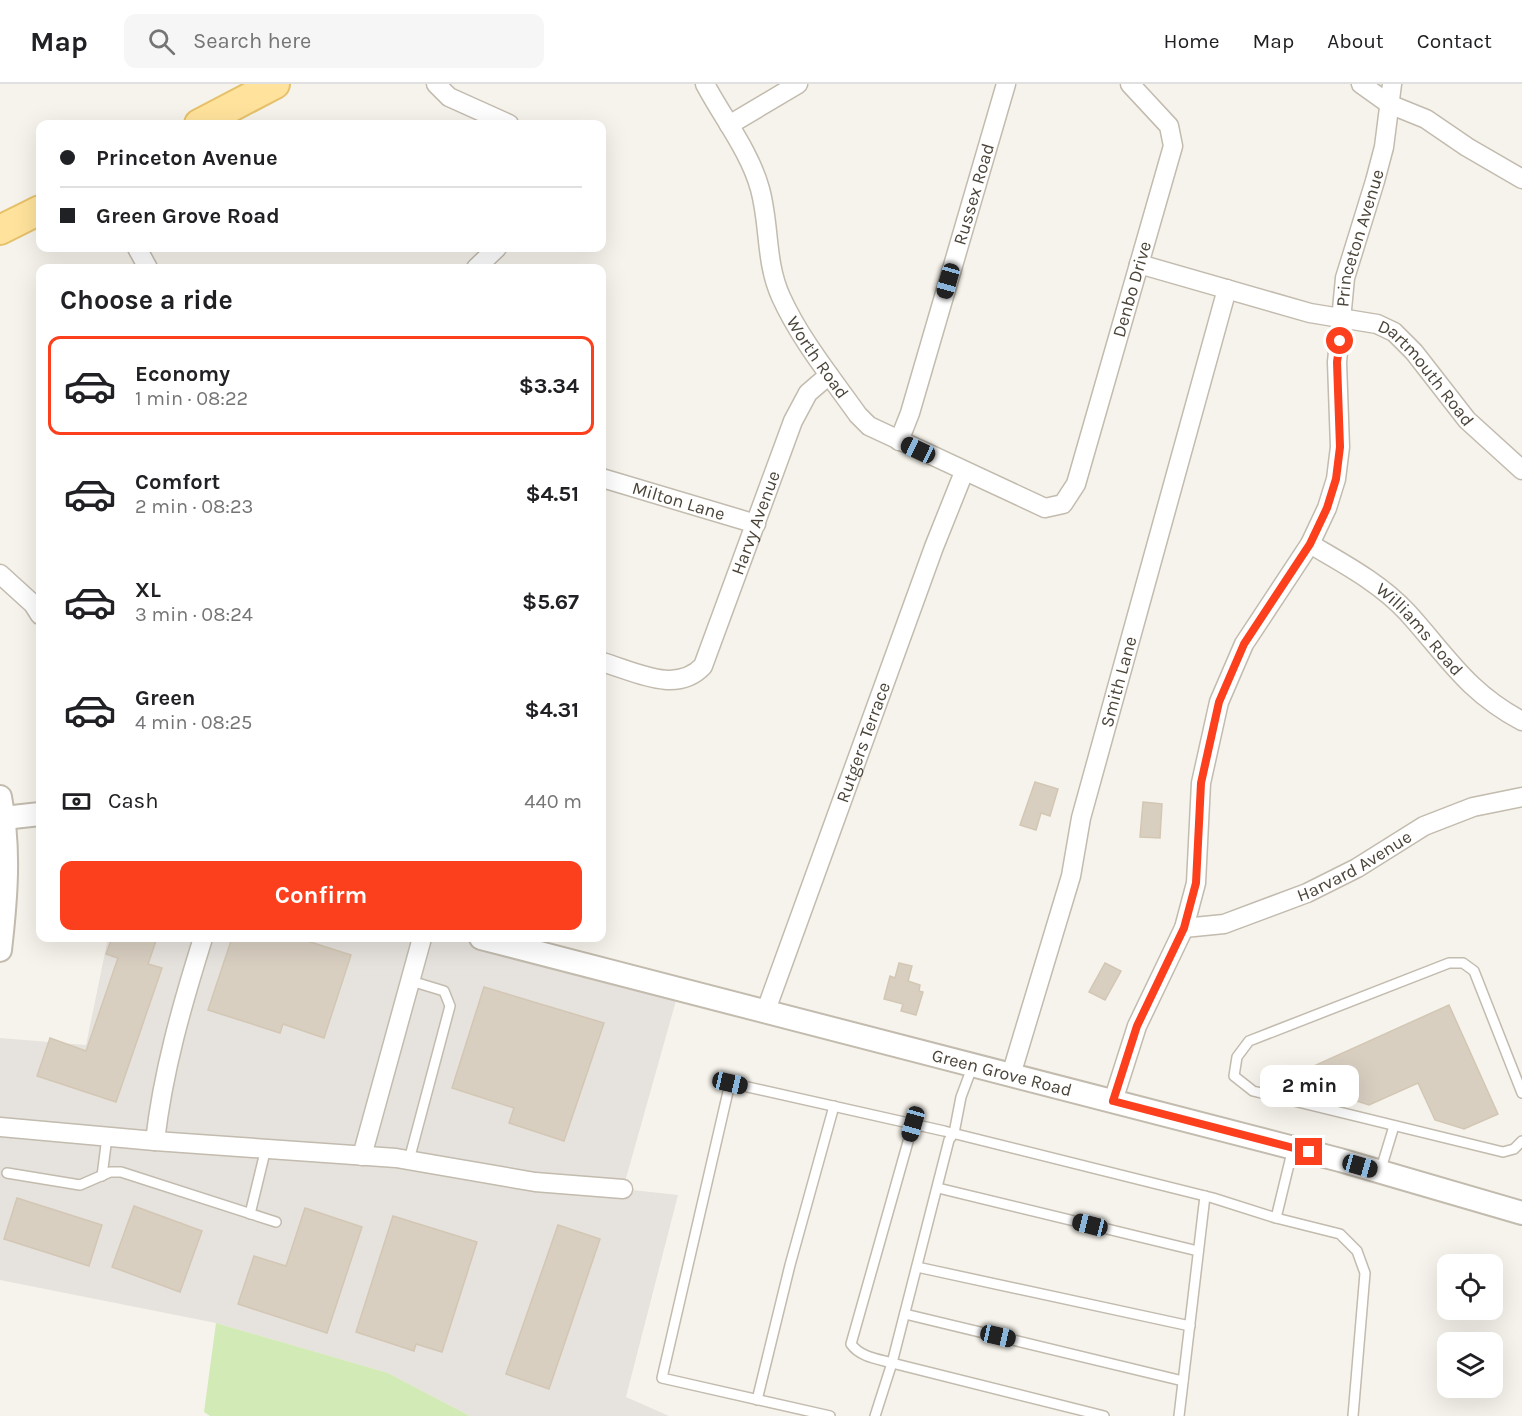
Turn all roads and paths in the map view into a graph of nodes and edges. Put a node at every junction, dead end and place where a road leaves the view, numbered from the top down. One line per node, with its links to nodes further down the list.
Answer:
1 (275, 84): 10 (main road)
2 (436, 84): 11 (street)
3 (705, 84): 12 (street, Worth Road)
4 (798, 84): 12 (street)
5 (1006, 84): 22 (street, Russex Road)
6 (1130, 84): 18 (street, Denbo Drive)
7 (1361, 84): 9 (street)
8 (1392, 84): 9 (street, Princeton Avenue)
9 (1389, 104): 13 (street); 20 (street, Princeton Avenue)
10 (207, 120)
11 (500, 120)
12 (729, 125): 21 (street, Worth Road)
13 (1522, 179)
14 (36, 212): 15 (main road)
15 (0, 230)
16 (493, 252): 17 (street)
17 (480, 264)
18 (1139, 264): 19 (street, Dartmouth Road); 26 (street, Denbo Drive)
19 (1227, 289): 20 (street, Dartmouth Road); 44 (street, Smith Lane)
20 (1342, 320): 23 (street, Dartmouth Road); 28 (street, Princeton Avenue)
21 (829, 375): 22 (street, Worth Road); 27 (street, Harvy Avenue)
22 (899, 441): 24 (street, Worth Road)
23 (1522, 470)
24 (964, 472): 26 (street, Worth Road); 42 (street, Rutgers Terrace)
25 (606, 479): 27 (street, Milton Lane)
26 (1063, 504)
27 (756, 524): 31 (street, Harvy Avenue)
28 (1310, 544): 32 (street, Williams Road); 36 (street, Princeton Avenue)
29 (0, 574): 30 (street)
30 (36, 609)
31 (606, 663)
32 (1522, 721)
33 (1522, 797): 36 (street, Harvard Avenue)
34 (2, 807): 35 (street); 40 (street)
35 (36, 813)
36 (1184, 928): 46 (street, Princeton Avenue)
37 (201, 942): 53 (street)
38 (421, 942): 41 (street)
39 (496, 942): 42 (street, Green Grove Road)
40 (0, 950)
41 (411, 981): 57 (street); 58 (lane)
42 (765, 1012): 43 (street, Green Grove Road)
43 (973, 1065): 44 (street, Green Grove Road); 51 (lane)
44 (1011, 1075): 46 (street, Green Grove Road)
45 (1522, 1092): 49 (lane)
46 (1113, 1101): 56 (street, Green Grove Road)
47 (834, 1106): 48 (lane); 75 (lane); 75 (lane)
48 (913, 1124): 51 (lane); 73 (lane)
49 (1394, 1126): 54 (lane); 59 (lane)
50 (0, 1127): 52 (street)
51 (954, 1133): 62 (lane); 64 (lane)
52 (107, 1137): 53 (street); 61 (lane)
53 (155, 1141): 55 (street)
54 (1522, 1141)
55 (266, 1148): 57 (street); 66 (lane)
56 (1293, 1148): 59 (street, Green Grove Road); 67 (lane)
57 (362, 1156): 58 (street)
58 (409, 1160): 63 (street)
59 (1380, 1172): 65 (street, Green Grove Road)
60 (7, 1173): 61 (lane)
61 (102, 1176): 66 (lane)
62 (938, 1188): 69 (lane); 70 (lane)
63 (623, 1189)
64 (1205, 1196): 67 (lane); 69 (lane)
65 (1522, 1213)
66 (250, 1214): 68 (lane)
67 (1276, 1218): 80 (lane)
68 (276, 1222)
69 (1198, 1251): 72 (lane)
70 (917, 1267): 71 (lane); 72 (lane)
71 (905, 1314): 73 (lane); 74 (lane)
72 (1190, 1326): 74 (lane)
73 (892, 1364): 77 (lane); 78 (lane)
74 (1183, 1382): 79 (lane)
75 (757, 1400): 76 (lane)
76 (830, 1416)
77 (875, 1416)
78 (1104, 1416)
79 (1179, 1416)
80 (1353, 1416)

